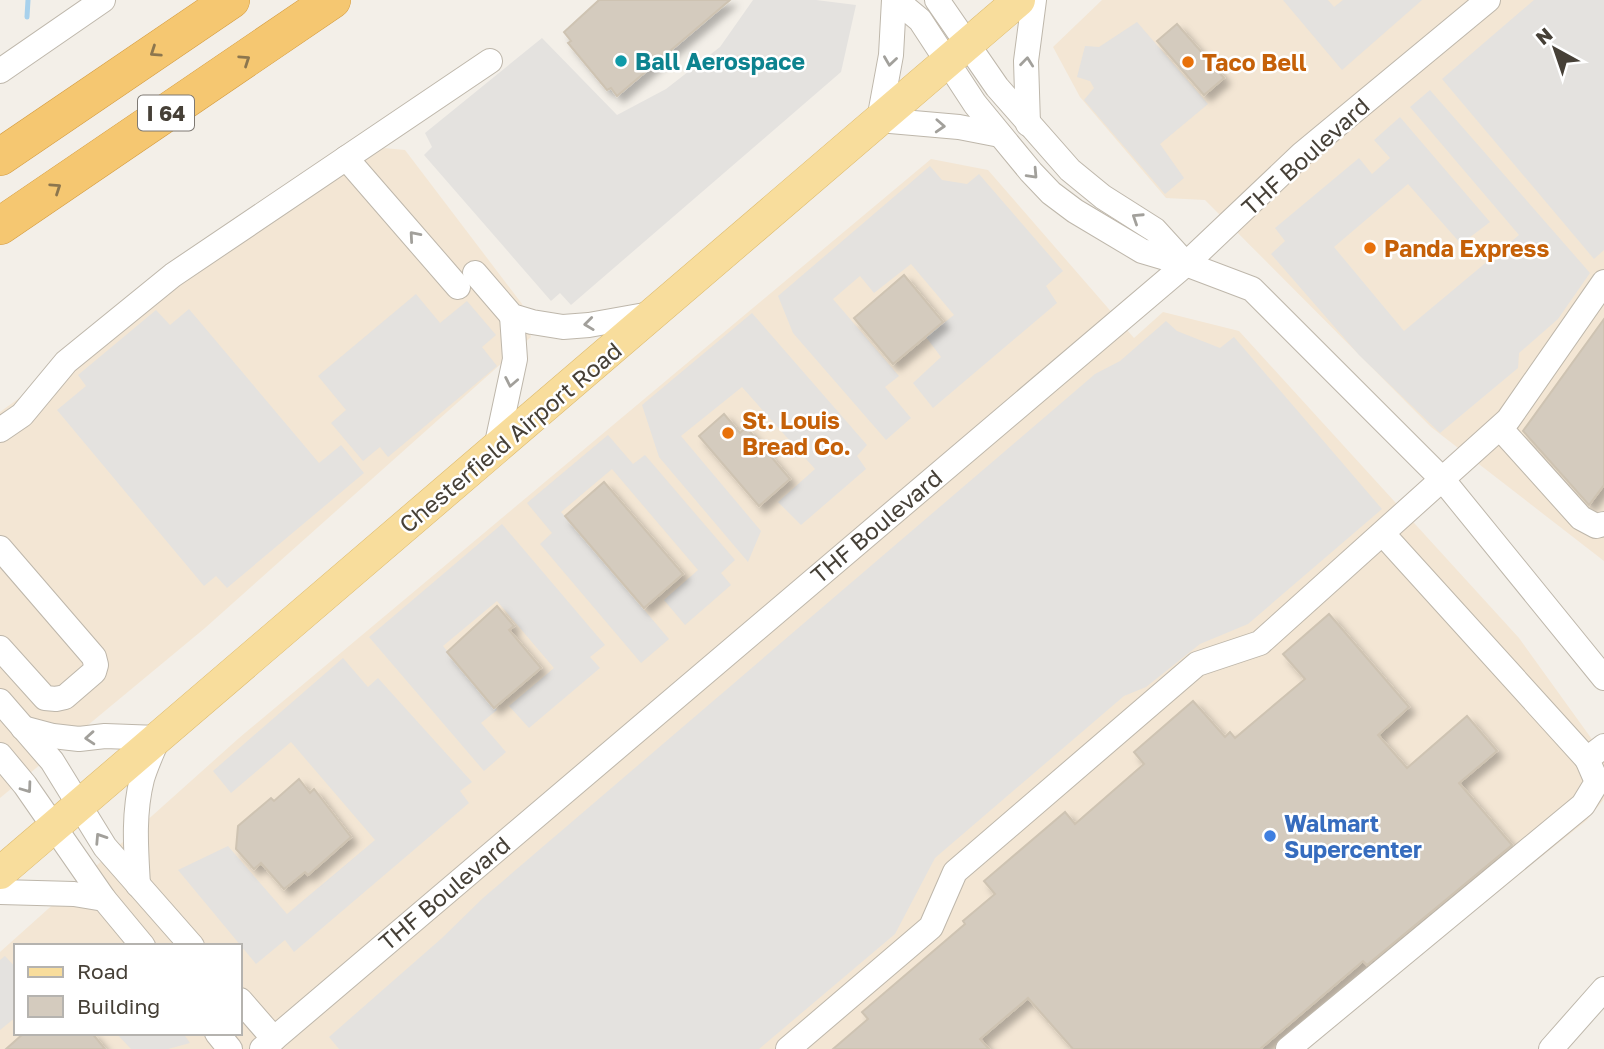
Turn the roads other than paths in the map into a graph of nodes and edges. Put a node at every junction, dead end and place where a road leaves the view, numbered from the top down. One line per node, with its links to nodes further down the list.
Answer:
1 (103, 0): 11 (street)
2 (231, 0): 15 (highway, I 64, one-way to 15)
3 (332, 0): 17 (highway, I 64, one-way to 3)
4 (895, 0): 9 (street); 12 (street, one-way to 12)
5 (937, 0): 9 (street)
6 (1019, 0): 9 (main road, Chesterfield Airport Road)
7 (1034, 0): 13 (street, one-way to 7)
8 (1488, 0): 18 (street, THF Boulevard)
9 (958, 53): 12 (main road, Chesterfield Airport Road); 13 (street); 14 (street)
10 (490, 61): 16 (street)
11 (1, 67)
12 (879, 120): 14 (street, one-way to 14); 20 (main road, Chesterfield Airport Road)
13 (1028, 124): 18 (street, one-way to 13)
14 (1000, 135): 18 (street, one-way to 18)
15 (0, 157)
16 (346, 159): 21 (street, one-way to 16); 23 (street)
17 (0, 226)
18 (1186, 264): 25 (street); 47 (street, THF Boulevard)
19 (1604, 282): 22 (street)
20 (657, 312): 21 (street, one-way to 21); 24 (main road, Chesterfield Airport Road)
21 (512, 316): 24 (street, one-way to 24)
22 (1500, 428): 25 (street); 26 (street)
23 (0, 430)
24 (496, 448): 33 (main road, Chesterfield Airport Road)
25 (1443, 480): 27 (street); 30 (street)
26 (1604, 524)
27 (1383, 534): 34 (street); 49 (street)
28 (0, 548): 29 (street)
29 (0, 648)
30 (1604, 678)
31 (0, 701): 32 (street)
32 (23, 728): 33 (street, one-way to 32); 36 (street)
33 (158, 738): 36 (main road, Chesterfield Airport Road); 39 (street)
34 (1596, 752): 50 (street)
35 (0, 755): 37 (street, one-way to 37)
36 (79, 805): 37 (main road, Chesterfield Airport Road); 39 (street, one-way to 36)
37 (52, 825): 38 (main road, Chesterfield Airport Road); 41 (street)
38 (0, 873)
39 (138, 885): 43 (street)
40 (0, 892): 41 (street)
41 (104, 899): 42 (street)
42 (141, 944)
43 (190, 944)
44 (1604, 989): 51 (street)
45 (242, 1003): 47 (street)
46 (219, 1035): 48 (street)
47 (268, 1044)
48 (230, 1049)
49 (788, 1049)
50 (1288, 1049)
51 (1551, 1049)

